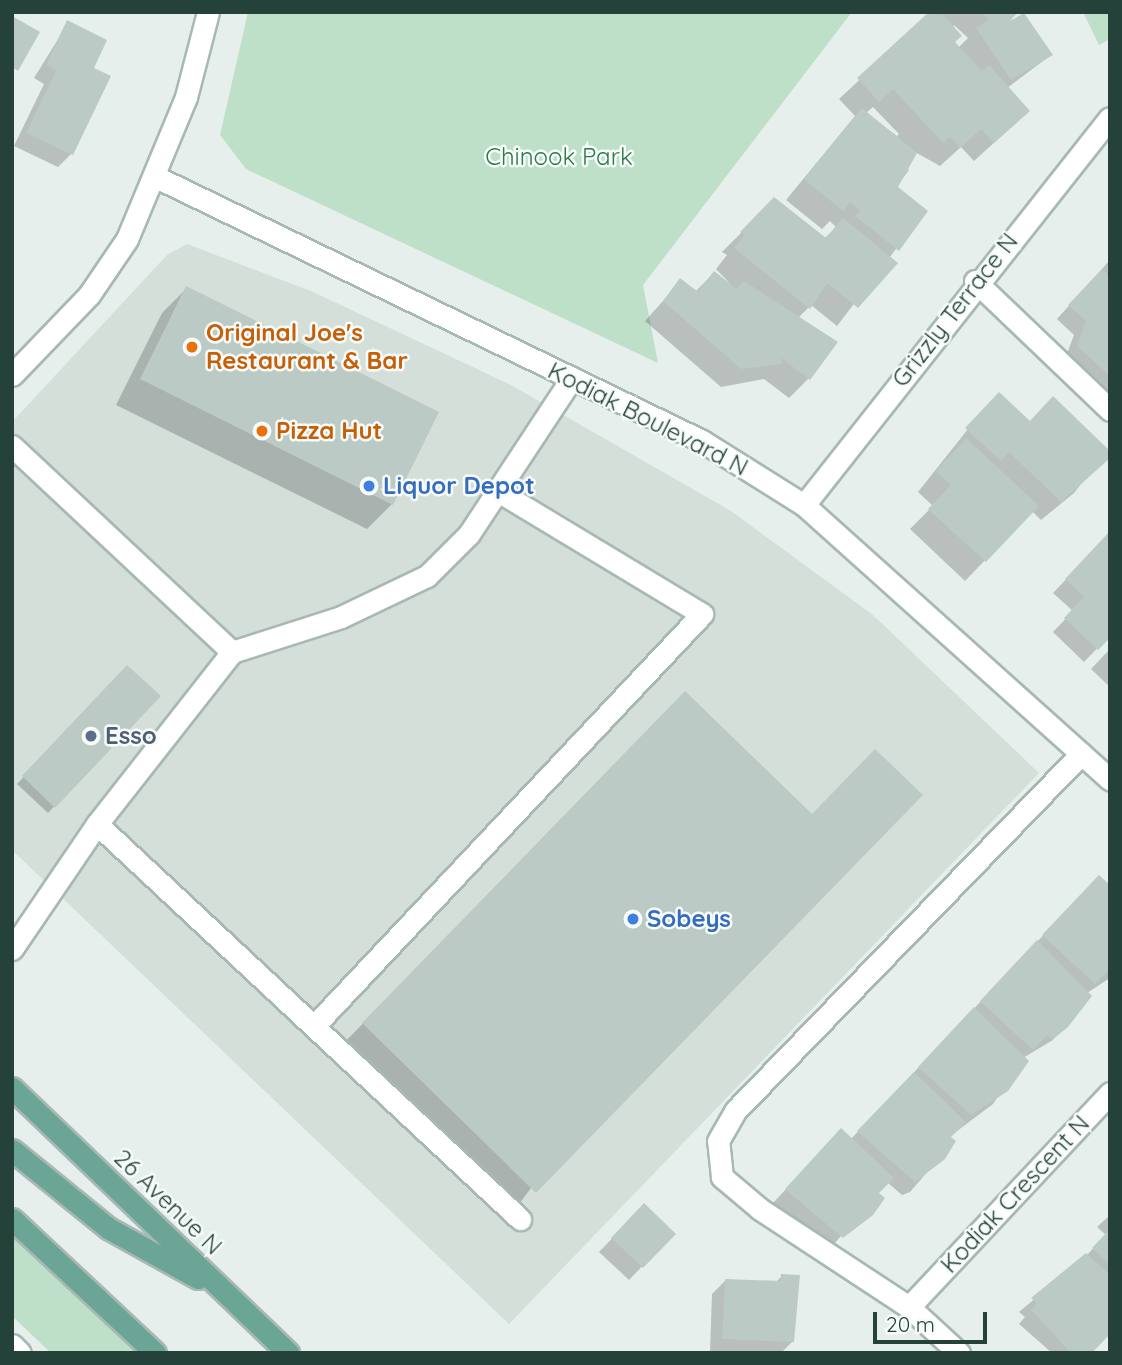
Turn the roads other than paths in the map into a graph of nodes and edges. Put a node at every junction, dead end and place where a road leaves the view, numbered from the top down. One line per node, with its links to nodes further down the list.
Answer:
1 (208, 12): 3 (street)
2 (1110, 118): 4 (street, Grizzly Terrace N)
3 (156, 177): 5 (street); 6 (street, Kodiak Boulevard N)
4 (975, 281): 7 (street); 10 (street, Grizzly Terrace N)
5 (12, 375)
6 (572, 378): 9 (street); 10 (street, Kodiak Boulevard N)
7 (1110, 410)
8 (12, 446): 11 (street)
9 (500, 492): 11 (street); 16 (street)
10 (804, 505): 12 (street, Kodiak Boulevard N)
11 (232, 652): 14 (street)
12 (1081, 754): 13 (street, Kodiak Boulevard N); 23 (street)
13 (1110, 780)
14 (97, 824): 15 (street); 16 (street)
15 (12, 949)
16 (314, 1026): 21 (street)
17 (12, 1088): 22 (main road, 26 Avenue N)
18 (1110, 1093): 23 (street, Kodiak Crescent N)
19 (12, 1150): 22 (main road)
20 (12, 1219): 26 (main road)
21 (520, 1219)
22 (225, 1292): 27 (main road, 26 Avenue N)
23 (909, 1307): 28 (street)
24 (12, 1345): 25 (street)
25 (20, 1353)
26 (155, 1353)
27 (288, 1353)
28 (959, 1353)

